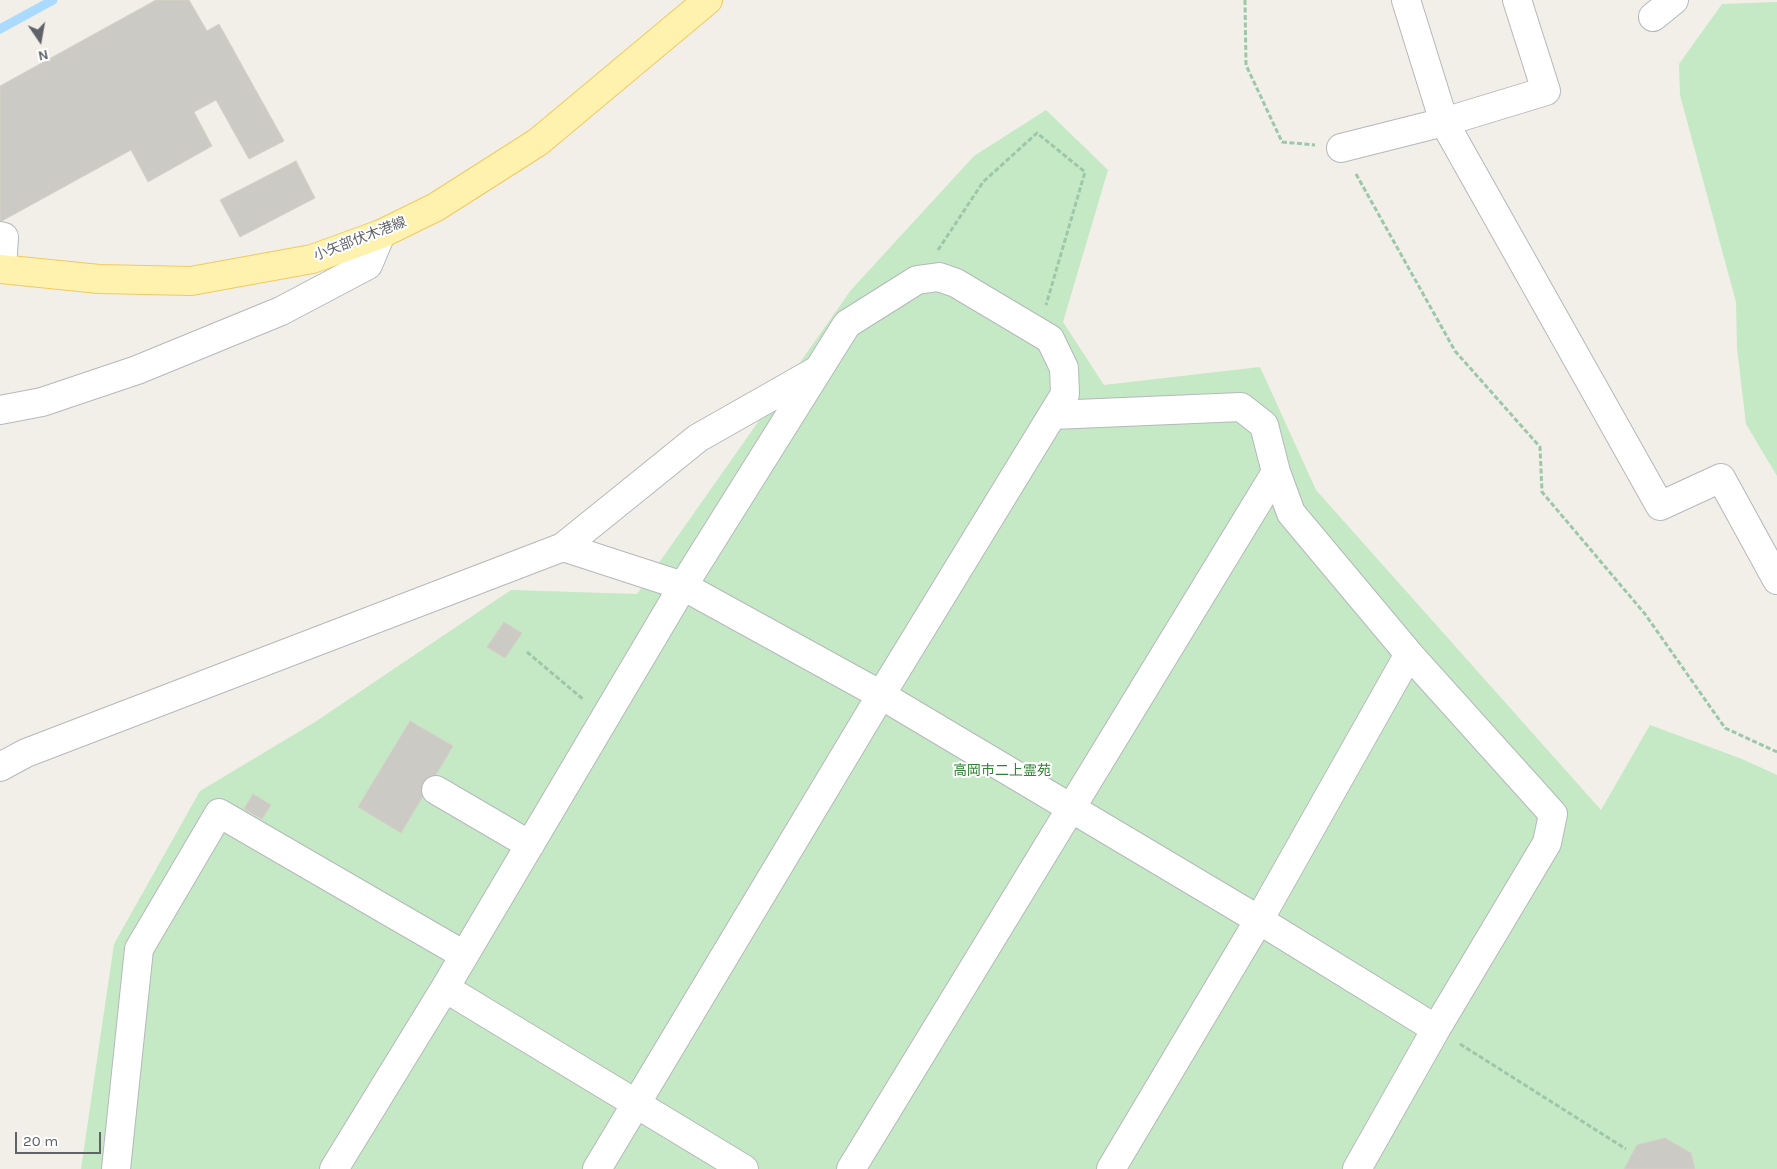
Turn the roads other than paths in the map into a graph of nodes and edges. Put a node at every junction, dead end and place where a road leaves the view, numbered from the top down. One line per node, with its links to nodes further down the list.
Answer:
1 (708, 0): 8 (main road, 小矢部伏木港線)
2 (1406, 0): 6 (street)
3 (1517, 0): 6 (street)
4 (1674, 0): 5 (street)
5 (1652, 17)
6 (1444, 122): 7 (street); 16 (street)
7 (1341, 148)
8 (381, 234): 10 (main road, 小矢部伏木港線); 12 (street)
9 (0, 236): 10 (street)
10 (1, 269)
11 (820, 368): 13 (street); 15 (street); 17 (street)
12 (0, 410)
13 (1053, 415): 14 (street); 19 (street)
14 (1276, 472): 18 (street); 22 (street)
15 (563, 547): 17 (street); 20 (street)
16 (1777, 580)
17 (683, 586): 19 (street); 23 (street)
18 (1409, 654): 24 (street); 27 (street)
19 (881, 695): 22 (street); 28 (street)
20 (0, 767)
21 (436, 790): 23 (street)
22 (1072, 809): 24 (street); 33 (street)
23 (530, 845): 25 (street)
24 (1259, 920): 27 (street); 34 (street)
25 (464, 955): 26 (street); 29 (street)
26 (445, 988): 28 (street); 30 (street)
27 (1436, 1029): 35 (street)
28 (636, 1105): 31 (street); 32 (street)
29 (116, 1169)
30 (334, 1169)
31 (597, 1169)
32 (744, 1169)
33 (851, 1169)
34 (1111, 1169)
35 (1357, 1169)

